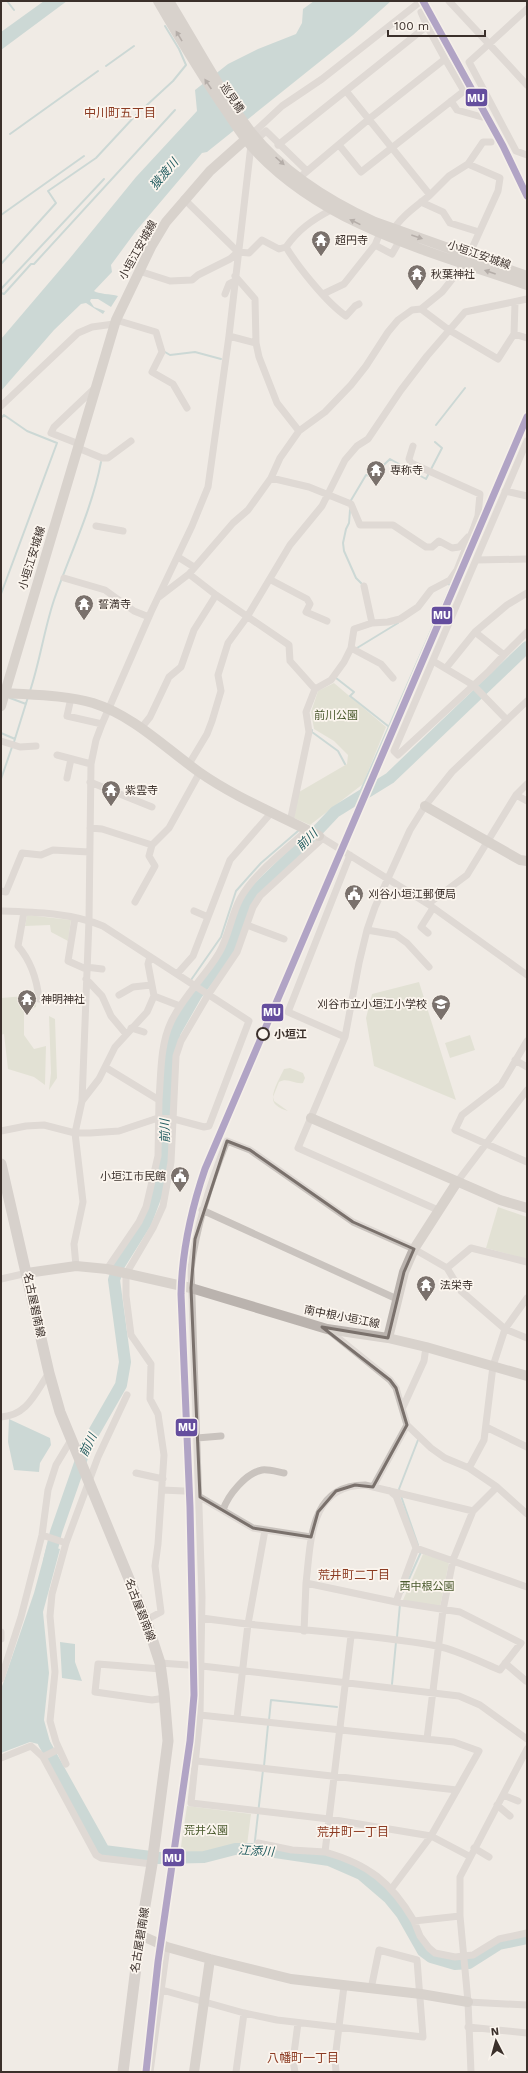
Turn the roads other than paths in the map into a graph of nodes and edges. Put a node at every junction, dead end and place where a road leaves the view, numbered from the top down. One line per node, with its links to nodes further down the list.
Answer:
1 (158, 1): 15 (main road, 巡見橋, one-way to 1)
2 (169, 1): 15 (main road)
3 (421, 1): 15 (street)
4 (449, 1): 8 (street)
5 (527, 9): 8 (street)
6 (420, 12): 7 (street)
7 (427, 26): 9 (street); 11 (street)
8 (489, 44): 10 (street); 20 (street)
9 (445, 59): 12 (street); 14 (street)
10 (527, 85)
11 (346, 91): 14 (street); 17 (street)
12 (451, 101): 13 (street); 19 (street)
13 (482, 117)
14 (369, 119): 18 (street); 19 (street)
15 (252, 138): 17 (street); 22 (main road, 小垣江安城線, one-way to 22); 24 (main road, 小垣江安城線); 26 (main road, 小垣江安城線); 33 (street)
16 (491, 142): 21 (street)
17 (278, 145): 22 (street)
18 (339, 145): 19 (street); 22 (street)
19 (393, 148): 23 (street)
20 (527, 155)
21 (468, 164): 23 (street); 27 (street)
22 (303, 175): 29 (main road, 小垣江安城線)
23 (430, 195): 25 (street)
24 (184, 199): 33 (street); 35 (main road, 小垣江安城線)
25 (421, 202): 27 (street); 29 (street)
26 (331, 210): 28 (main road, 小垣江安城線, one-way to 26); 32 (street)
27 (479, 232): 34 (street)
28 (380, 233): 29 (main road, 小垣江安城線); 31 (street)
29 (391, 233): 30 (main road, 小垣江安城線); 34 (main road, 小垣江安城線, one-way to 34)
30 (400, 240): 31 (street); 34 (main road, 小垣江安城線)
31 (374, 245): 40 (street)
32 (286, 247): 33 (street); 40 (street)
33 (238, 252): 35 (street); 37 (street)
34 (467, 259): 36 (main road, 小垣江安城線); 38 (main road, 小垣江安城線, one-way to 34); 44 (street)
35 (139, 271): 45 (main road, 小垣江安城線)
36 (527, 276)
37 (235, 278): 39 (street); 48 (street); 50 (street)
38 (527, 285)
39 (226, 294)
40 (323, 294): 43 (street)
41 (527, 299): 42 (street)
42 (515, 303): 46 (street); 47 (street)
43 (359, 304)
44 (421, 309): 46 (street); 54 (street)
45 (115, 322): 51 (main road, 小垣江安城線); 52 (street); 53 (street)
46 (449, 330): 47 (street); 61 (street)
47 (514, 334): 49 (street)
48 (229, 336): 50 (street); 66 (street)
49 (527, 338)
50 (256, 343): 54 (street)
51 (96, 387): 57 (main road, 小垣江安城線); 57 (street)
52 (1, 406)
53 (187, 408)
54 (299, 431): 59 (street)
55 (131, 441): 57 (street)
56 (527, 441): 60 (street)
57 (78, 446): 90 (main road, 小垣江安城線)
58 (413, 446): 65 (street)
59 (271, 478): 61 (street); 69 (street)
60 (505, 491): 62 (street); 68 (street)
61 (326, 495): 65 (street); 72 (street)
62 (527, 496)
63 (96, 526): 64 (street)
64 (123, 531)
65 (471, 534): 80 (street)
66 (178, 557): 69 (street); 76 (street)
67 (527, 559): 68 (street)
68 (477, 560): 85 (street)
69 (194, 567): 70 (street)
70 (189, 574): 75 (street); 76 (street)
71 (64, 578): 77 (street)
72 (271, 580): 78 (street); 79 (street)
73 (364, 586): 80 (street)
74 (527, 593): 81 (street)
75 (216, 595): 78 (street); 97 (street)
76 (159, 597): 77 (street)
77 (149, 617): 94 (street)
78 (248, 617): 89 (street); 103 (street)
79 (328, 621)
80 (372, 623): 83 (street)
81 (475, 632): 84 (street); 86 (street)
82 (527, 632): 84 (street)
83 (354, 649): 87 (street); 89 (street)
84 (504, 655): 88 (street)
85 (433, 661): 86 (street); 88 (street)
86 (446, 668): 88 (street)
87 (393, 678)
88 (473, 685): 95 (street)
89 (316, 689): 113 (street)
90 (3, 692): 91 (main road); 93 (main road, 小垣江安城線)
91 (71, 698): 94 (main road); 96 (street)
92 (527, 701): 95 (street)
93 (1, 706)
94 (109, 709): 96 (street); 97 (main road)
95 (506, 720): 110 (street)
96 (102, 724): 102 (street)
97 (142, 727): 103 (main road)
98 (1, 741): 99 (street)
99 (36, 746)
100 (57, 755): 101 (street)
101 (71, 759): 102 (street); 105 (street)
102 (91, 764): 106 (street)
103 (189, 764): 104 (main road)
104 (200, 772): 112 (main road); 118 (street)
105 (66, 778)
106 (90, 782): 111 (street); 114 (street)
107 (527, 784): 108 (street)
108 (516, 795): 109 (street); 117 (street)
109 (527, 801)
110 (425, 806): 117 (main road); 122 (street)
111 (152, 807)
112 (271, 813): 113 (main road); 129 (street)
113 (290, 822): 115 (main road)
114 (90, 828): 118 (street); 119 (street)
115 (308, 830): 116 (main road); 144 (street)
116 (321, 837): 120 (street); 132 (street)
117 (487, 841): 121 (main road); 125 (street)
118 (152, 845): 124 (street)
119 (89, 852): 123 (street); 131 (street)
120 (350, 855): 122 (street); 152 (street)
121 (527, 861)
122 (387, 880): 125 (street); 133 (street)
123 (1, 891)
124 (135, 902)
125 (430, 906): 134 (street); 141 (street)
126 (1, 911): 128 (street)
127 (194, 911): 129 (street)
128 (24, 912): 130 (street); 148 (street)
129 (208, 917): 140 (street)
130 (75, 918): 131 (street); 138 (street)
131 (88, 920): 136 (street); 138 (street)
132 (247, 925): 135 (street); 146 (street)
133 (367, 930): 137 (street); 152 (street)
134 (428, 933)
135 (284, 939)
136 (150, 957): 140 (street); 143 (street)
137 (429, 967)
138 (86, 968): 139 (street); 142 (street)
139 (102, 969)
140 (177, 974): 144 (street)
141 (527, 975)
142 (86, 979): 150 (street); 159 (street)
143 (150, 985): 145 (street); 147 (street)
144 (194, 986): 146 (street); 149 (street)
145 (119, 995)
146 (208, 995): 162 (street); 162 (street)
147 (154, 996): 149 (street); 150 (street)
148 (39, 999)
149 (180, 1006): 158 (street)
150 (128, 1031): 151 (street); 155 (street)
151 (144, 1032)
152 (345, 1036): 161 (street)
153 (527, 1040): 154 (street)
154 (515, 1060): 156 (street); 165 (street)
155 (105, 1067): 158 (street); 159 (street)
156 (527, 1067)
157 (526, 1094): 165 (street)
158 (159, 1100): 160 (street)
159 (82, 1101): 164 (street)
160 (158, 1118): 162 (street); 164 (street); 176 (street)
161 (311, 1118): 168 (main road); 171 (street)
162 (174, 1119): 178 (street)
163 (1, 1131): 164 (street)
164 (75, 1133): 174 (street)
165 (486, 1144): 166 (street); 168 (street)
166 (527, 1162)
167 (1, 1164): 177 (main road, 名古屋碧南線)
168 (457, 1182): 169 (main road); 171 (main road, 南中根小垣江線)
169 (527, 1208)
170 (202, 1210): 172 (street); 180 (street); 182 (street)
171 (438, 1210): 172 (main road, 南中根小垣江線)
172 (414, 1249): 175 (street); 182 (main road, 南中根小垣江線)
173 (527, 1262): 175 (street)
174 (76, 1266): 176 (main road, 南中根小垣江線); 177 (main road, 南中根小垣江線)
175 (447, 1268): 184 (street)
176 (107, 1269): 178 (main road, 南中根小垣江線)
177 (27, 1273): 179 (street); 189 (main road, 名古屋碧南線)
178 (126, 1274): 180 (main road, 南中根小垣江線); 203 (street)
179 (1, 1279)
180 (191, 1288): 183 (main road, 南中根小垣江線); 197 (street)
181 (527, 1298): 184 (street)
182 (397, 1299): 185 (main road, 南中根小垣江線)
183 (327, 1329): 185 (main road, 南中根小垣江線); 192 (street)
184 (505, 1329): 186 (street); 188 (street)
185 (388, 1338): 187 (main road)
186 (527, 1338)
187 (426, 1347): 188 (main road); 192 (street)
188 (493, 1366): 190 (main road); 195 (street)
189 (49, 1373): 193 (street); 198 (main road, 名古屋碧南線)
190 (527, 1376)
191 (127, 1395): 204 (street)
192 (403, 1407): 194 (street)
193 (1, 1417)
194 (407, 1425): 200 (street); 205 (street)
195 (486, 1427): 199 (street); 200 (street)
196 (221, 1436): 197 (street)
197 (197, 1438): 210 (street)
198 (72, 1440): 204 (main road, 名古屋碧南線); 215 (street)
199 (527, 1448)
200 (469, 1468): 206 (street)
201 (136, 1473): 203 (street)
202 (284, 1473): 211 (street)
203 (163, 1479): 207 (street)
204 (88, 1483): 217 (street); 225 (main road, 名古屋碧南線)
205 (373, 1487): 208 (street); 216 (street)
206 (497, 1487): 212 (street); 213 (street)
207 (162, 1490): 209 (street); 225 (street)
208 (392, 1490): 212 (street); 218 (street)
209 (184, 1491)
210 (200, 1497): 211 (street); 224 (street)
211 (223, 1510): 214 (street)
212 (474, 1511): 219 (street)
213 (527, 1514)
214 (265, 1530): 216 (street); 226 (street)
215 (42, 1535): 217 (street); 236 (street)
216 (311, 1537): 220 (street)
217 (66, 1543): 246 (street)
218 (417, 1548): 219 (street); 222 (street)
219 (454, 1560): 221 (street); 223 (street)
220 (306, 1583): 222 (street); 227 (street)
221 (527, 1587)
222 (396, 1602): 223 (street)
223 (443, 1610): 231 (street); 232 (street)
224 (202, 1618): 226 (street); 234 (street)
225 (146, 1620): 233 (main road, 名古屋碧南線)
226 (248, 1624): 227 (street); 235 (street)
227 (304, 1631): 229 (street)
228 (1, 1632): 230 (street)
229 (351, 1636): 231 (street); 238 (street)
230 (1, 1639)
231 (439, 1646): 232 (street); 239 (street)
232 (505, 1663): 237 (street)
233 (160, 1666): 234 (street); 240 (main road, 名古屋碧南線); 240 (street)
234 (200, 1666): 235 (street); 241 (street)
235 (242, 1671): 238 (street); 242 (street)
236 (1, 1679)
237 (527, 1680)
238 (345, 1682): 239 (street); 243 (street)
239 (433, 1693): 244 (street); 245 (street)
240 (165, 1698): 265 (main road, 名古屋碧南線)
241 (200, 1715): 242 (street); 250 (street)
242 (237, 1718): 243 (street)
243 (340, 1731): 244 (street); 252 (street)
244 (426, 1739): 253 (street)
245 (527, 1739)
246 (58, 1749): 248 (street); 251 (street)
247 (527, 1749): 254 (street)
248 (44, 1757): 249 (street); 265 (street)
249 (1, 1758)
250 (196, 1760): 252 (street); 258 (street)
251 (66, 1764)
252 (334, 1777): 253 (street); 258 (street)
253 (457, 1790): 259 (street)
254 (503, 1795): 255 (street); 256 (street)
255 (518, 1801)
256 (497, 1805): 257 (street); 261 (street)
257 (510, 1816)
258 (329, 1819): 259 (street); 262 (street)
259 (431, 1836): 263 (street); 266 (street)
260 (258, 1843): 262 (street)
261 (474, 1848): 263 (street); 264 (street)
262 (325, 1852): 266 (street)
263 (469, 1856): 267 (street)
264 (489, 1857)
265 (152, 1864): 270 (main road, 名古屋碧南線)
266 (392, 1888): 268 (street)
267 (460, 1916): 268 (street); 272 (street)
268 (414, 1921): 272 (street)
269 (527, 1933): 272 (street)
270 (140, 1935): 271 (main road); 286 (main road, 名古屋碧南線)
271 (167, 1947): 273 (main road); 276 (street)
272 (464, 1957): 279 (street)
273 (210, 1960): 274 (main road); 278 (main road)
274 (344, 1986): 275 (main road); 284 (street)
275 (371, 1989): 277 (main road); 277 (street)
276 (162, 1990): 278 (street); 287 (street)
277 (421, 1994): 279 (main road); 284 (street)
278 (203, 2002): 281 (street); 288 (main road)
279 (468, 2002): 280 (street); 283 (street)
280 (527, 2006)
281 (244, 2013): 282 (street); 289 (street)
282 (298, 2022): 284 (street); 290 (street)
283 (468, 2027): 285 (street); 292 (street)
284 (339, 2028): 291 (street)
285 (527, 2033)
286 (123, 2072)
287 (150, 2072)
288 (194, 2072)
289 (236, 2072)
290 (295, 2072)
291 (336, 2072)
292 (471, 2072)

